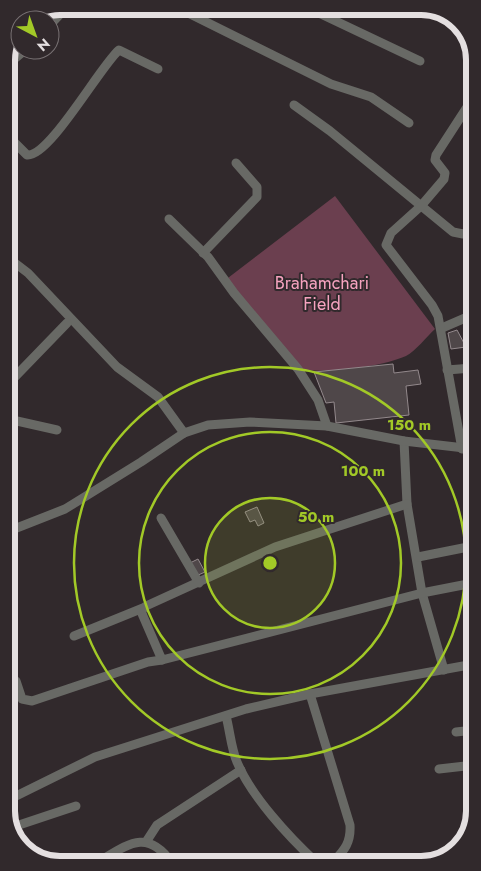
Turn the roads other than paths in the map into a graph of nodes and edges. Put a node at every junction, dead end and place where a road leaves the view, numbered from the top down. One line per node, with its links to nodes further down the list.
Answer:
1 (192, 15): 7 (street)
2 (323, 15): 3 (street)
3 (420, 61)
4 (158, 69): 8 (street)
5 (294, 105): 10 (street)
6 (466, 109): 10 (street)
7 (409, 123)
8 (15, 143)
9 (236, 163): 13 (street)
10 (421, 206): 12 (street); 17 (street)
11 (169, 219): 13 (street)
12 (466, 233)
13 (203, 253): 22 (street)
14 (15, 263): 24 (street)
15 (466, 318): 17 (street)
16 (67, 323): 20 (street)
17 (442, 328): 19 (street)
18 (466, 368): 19 (street)
19 (447, 370): 26 (street)
20 (15, 377)
21 (15, 421): 23 (street)
22 (327, 426): 24 (street); 25 (street)
23 (57, 430)
24 (184, 433): 30 (street)
25 (404, 441): 26 (street); 28 (street)
26 (462, 449): 27 (street)
27 (466, 449)
28 (407, 504): 32 (street); 33 (street)
29 (161, 518): 33 (street)
30 (15, 529)
31 (466, 547): 32 (street)
32 (418, 557): 35 (street)
33 (199, 583): 36 (street)
34 (466, 584): 35 (street)
35 (422, 593): 38 (street); 40 (street)
36 (143, 608): 37 (street); 38 (street)
37 (74, 636)
38 (162, 660): 41 (street)
39 (466, 666): 40 (street)
40 (444, 670): 42 (street)
41 (15, 682)
42 (310, 694): 43 (street); 56 (street)
43 (226, 716): 48 (street); 49 (street)
44 (466, 731): 45 (street)
45 (456, 732)
46 (466, 766): 47 (street)
47 (439, 769)
48 (241, 770): 52 (street); 55 (street)
49 (15, 797)
50 (76, 806): 51 (street)
51 (17, 824)
52 (146, 842): 53 (street); 54 (street)
53 (108, 856)
54 (166, 856)
55 (310, 856)
56 (338, 856)

